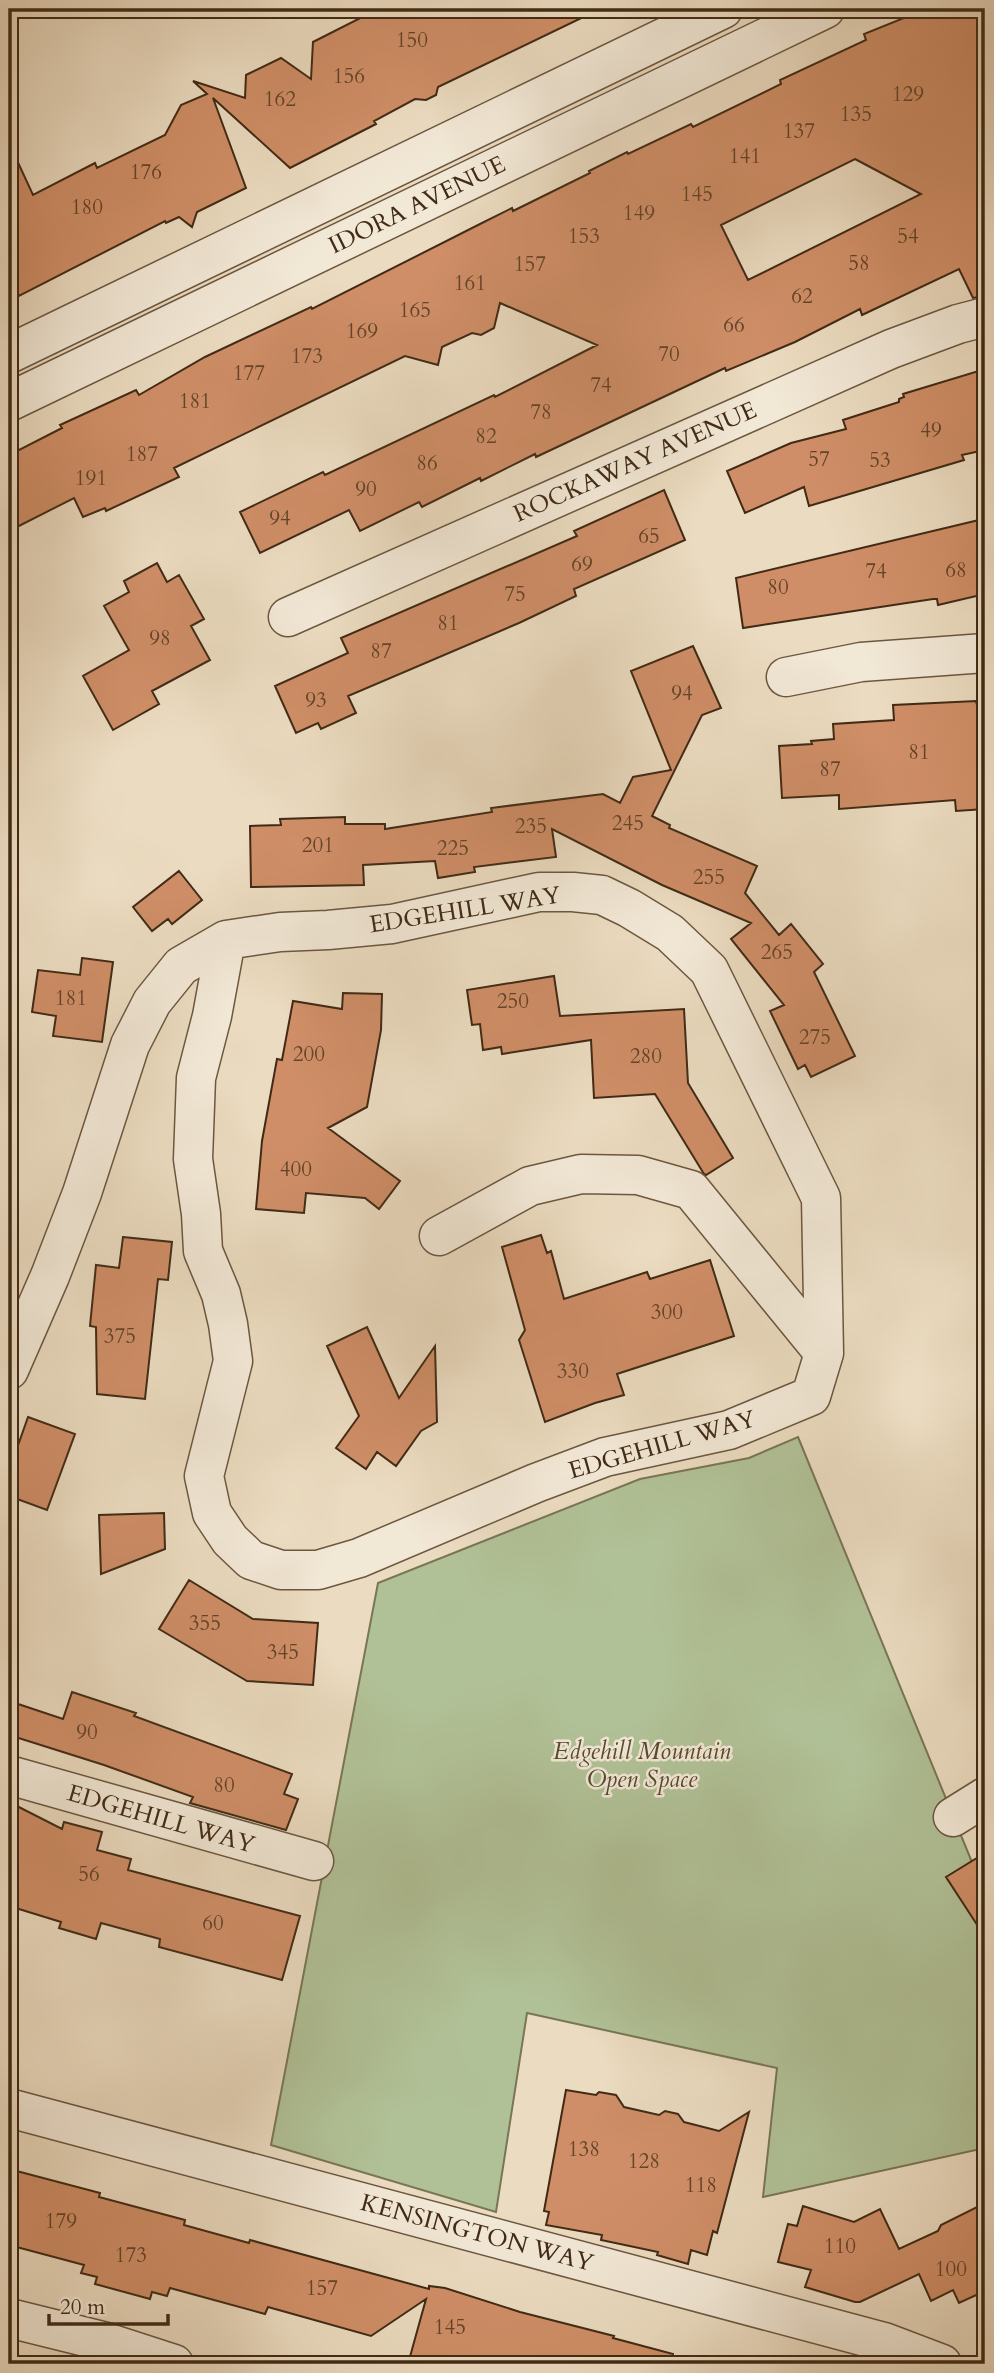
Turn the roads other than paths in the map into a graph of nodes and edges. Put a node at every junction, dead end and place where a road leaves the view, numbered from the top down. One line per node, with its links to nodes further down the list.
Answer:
1 (723, 9): 4 (street, IDORA AVENUE)
2 (825, 9): 5 (street, IDORA AVENUE)
3 (985, 317): 6 (street, ROCKAWAY AVENUE)
4 (9, 354)
5 (9, 402)
6 (288, 617)
7 (985, 653): 8 (street)
8 (786, 677)
9 (226, 940): 11 (street, EDGEHILL WAY); 11 (street, EDGEHILL WAY); 12 (street, EDGEHILL WAY)
10 (439, 1236): 11 (street)
11 (824, 1353)
12 (9, 1370)
13 (9, 1775): 16 (street, EDGEHILL WAY)
14 (985, 1797): 15 (street)
15 (953, 1817)
16 (314, 1861)
17 (9, 2108): 20 (street, KENSINGTON WAY)
18 (9, 2318): 19 (street)
19 (174, 2364)
20 (943, 2364)

